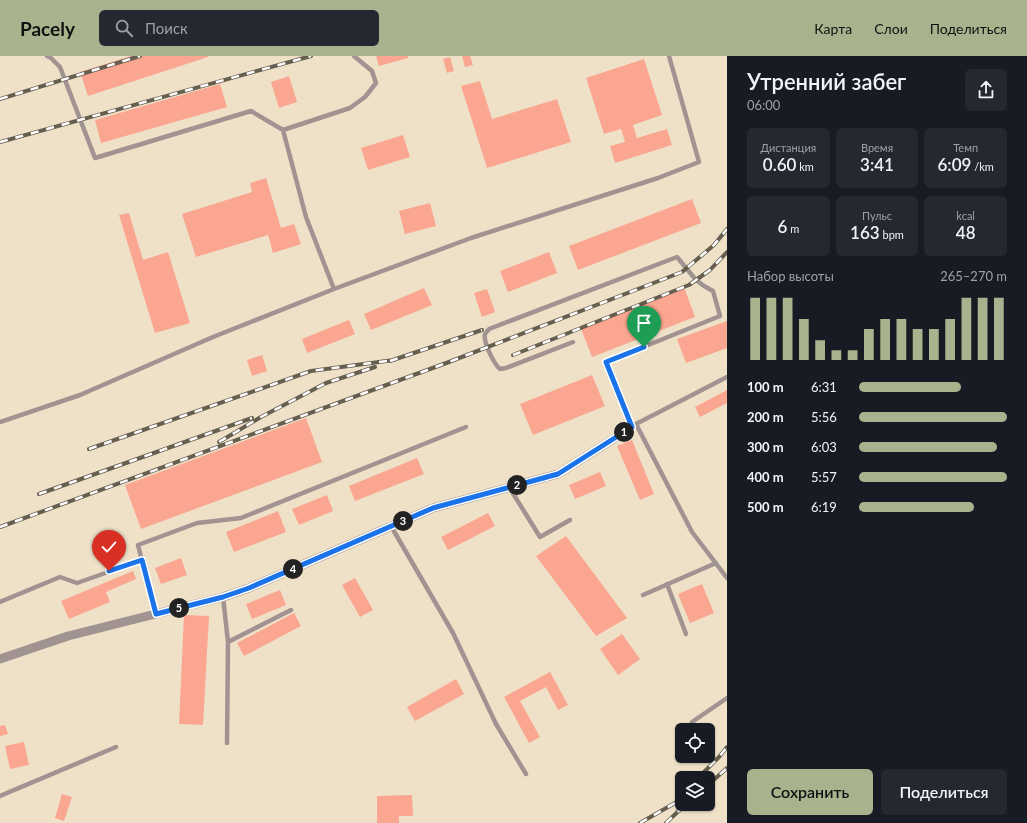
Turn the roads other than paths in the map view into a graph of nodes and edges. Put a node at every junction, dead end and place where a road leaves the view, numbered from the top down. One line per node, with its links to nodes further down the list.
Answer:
1 (47, 56): 4 (lane)
2 (354, 56): 4 (lane)
3 (669, 56): 5 (lane)
4 (283, 130): 5 (lane)
5 (334, 289): 8 (lane)
6 (573, 342): 10 (lane)
7 (727, 377): 10 (lane)
8 (0, 422)
9 (466, 427): 14 (lane)
10 (631, 427): 11 (street); 15 (lane)
11 (509, 487): 12 (lane); 13 (street)
12 (570, 520)
13 (391, 526): 19 (street); 30 (lane)
14 (142, 560): 20 (lane); 22 (lane)
15 (716, 563): 16 (lane); 17 (lane)
16 (727, 578)
17 (667, 584): 18 (lane); 23 (lane)
18 (643, 595)
19 (223, 597): 22 (street); 24 (lane)
20 (0, 602)
21 (291, 610): 24 (lane)
22 (156, 614): 25 (street)
23 (686, 634)
24 (228, 642): 28 (lane)
25 (0, 659)
26 (727, 698): 27 (lane)
27 (692, 722)
28 (227, 743)
29 (116, 746): 31 (lane)
30 (526, 774)
31 (0, 796)

